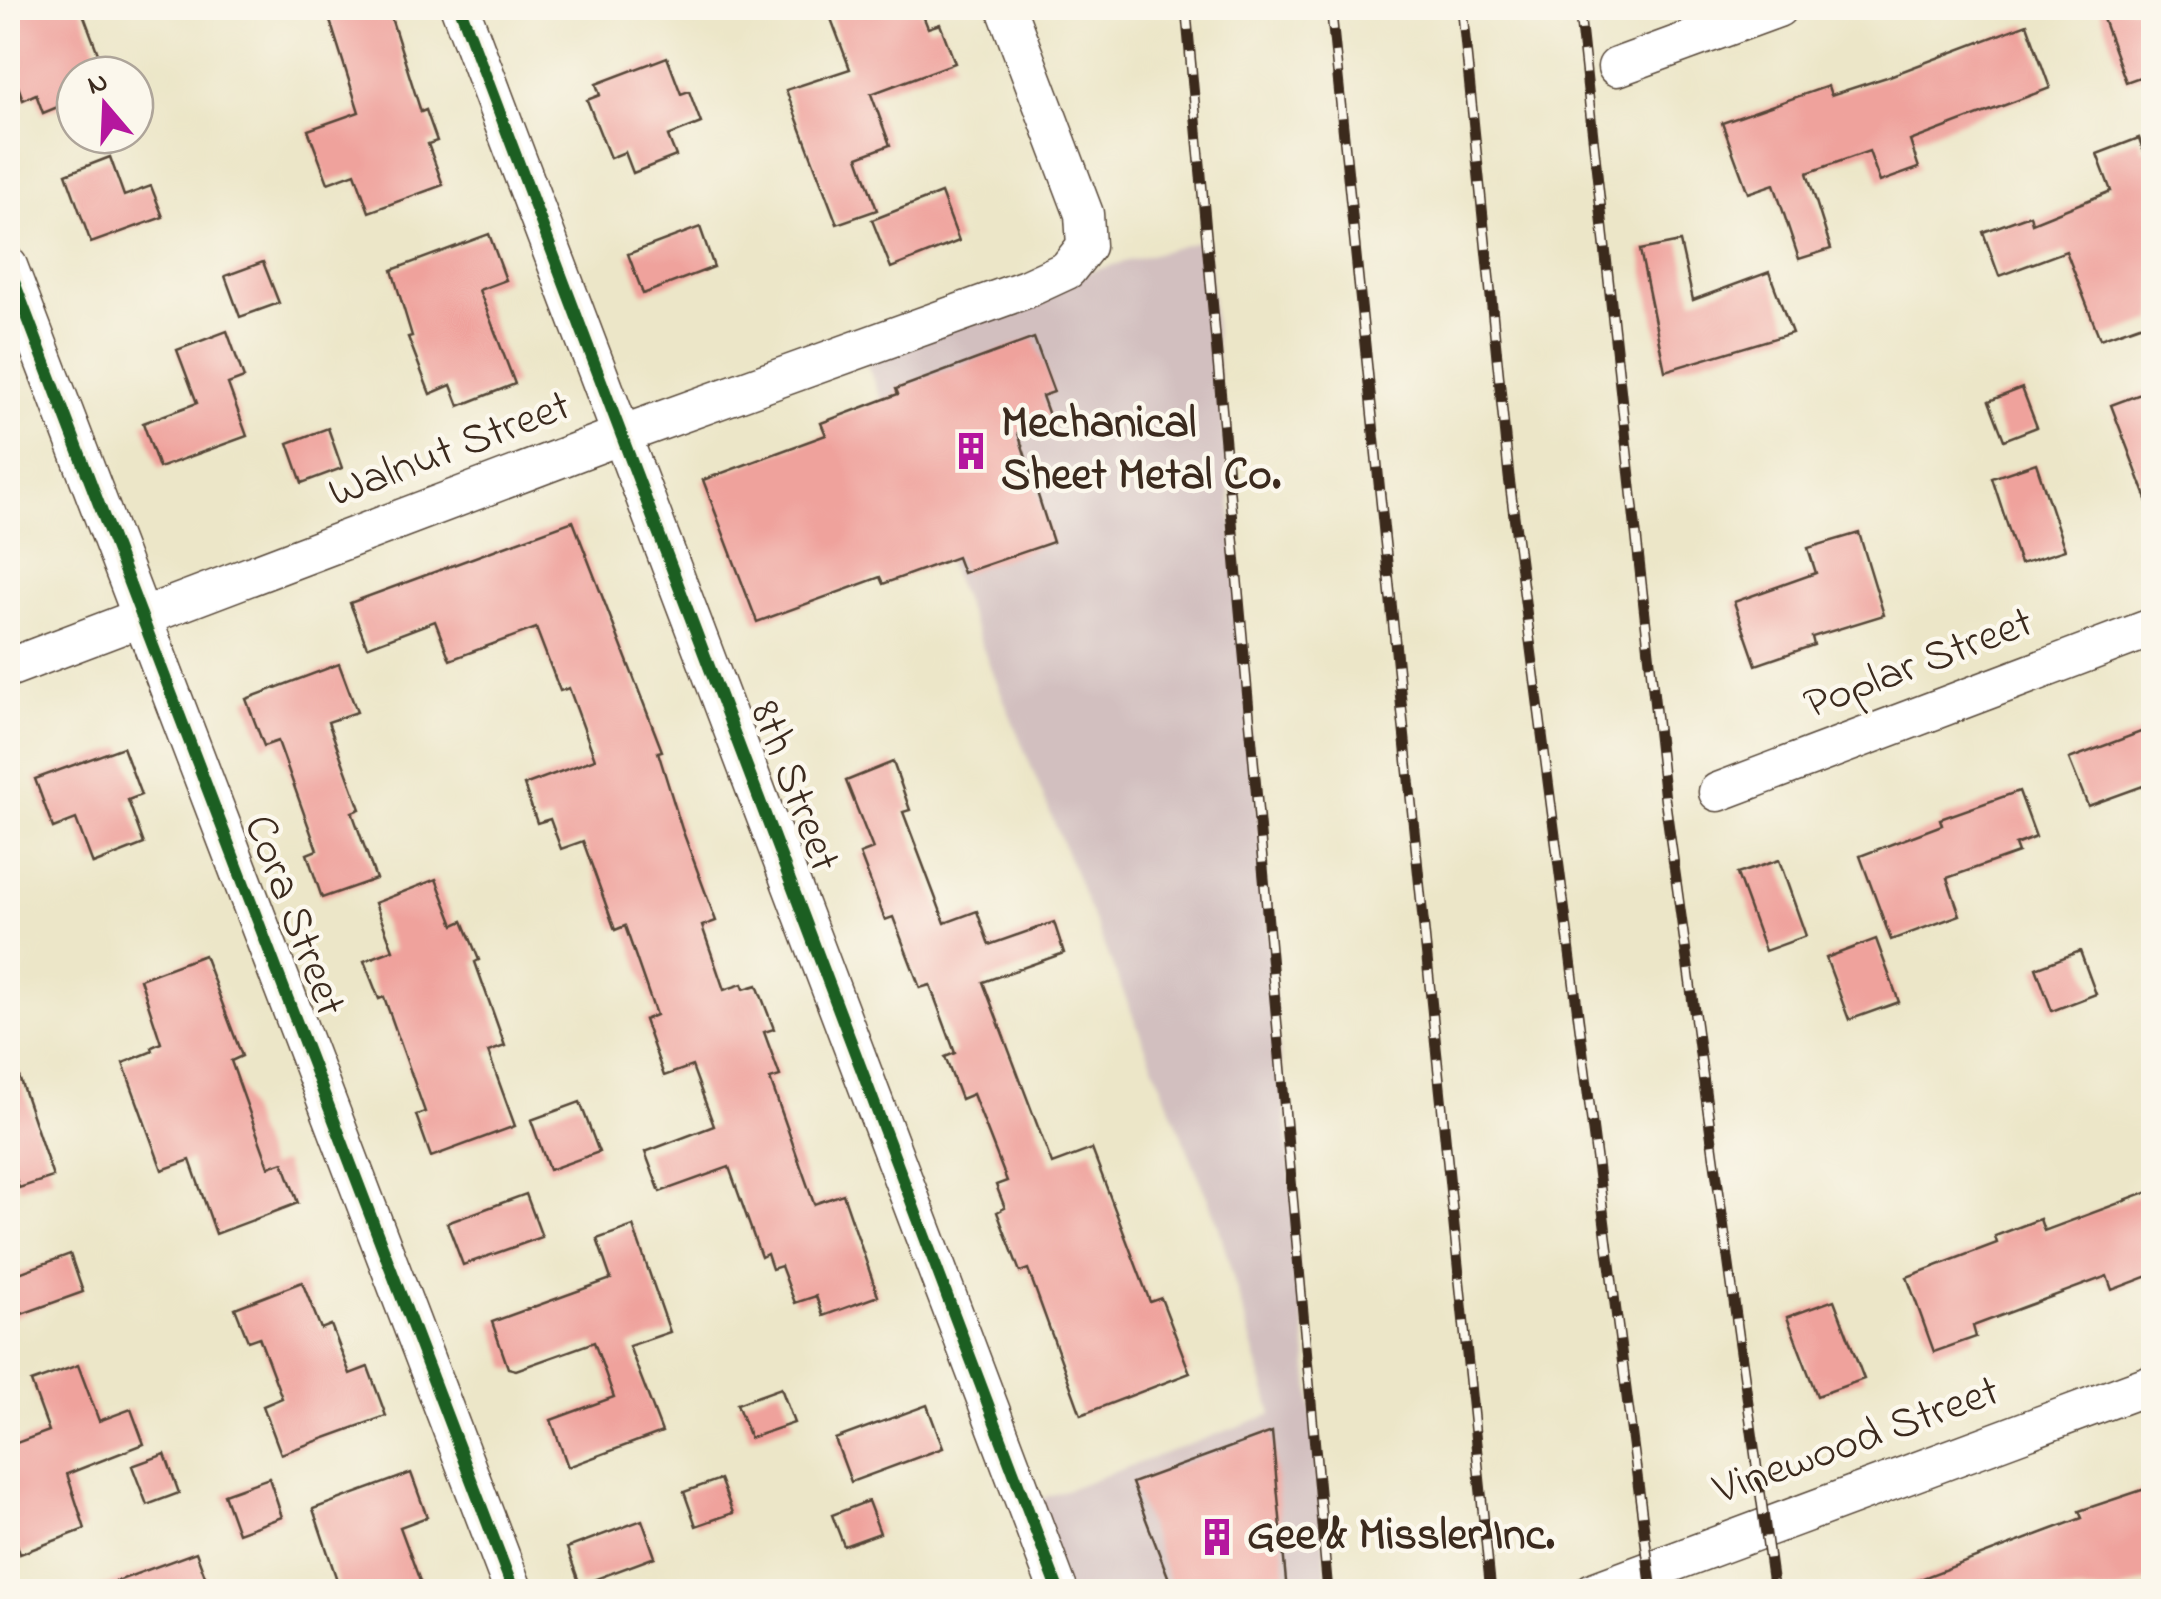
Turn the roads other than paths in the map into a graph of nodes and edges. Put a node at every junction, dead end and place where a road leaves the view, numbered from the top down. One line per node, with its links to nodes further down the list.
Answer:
1 (460, 8): 6 (street, 8th Street)
2 (1006, 8): 6 (street, Walnut Street)
3 (1778, 8): 4 (street)
4 (1617, 67)
5 (8, 266): 7 (street, Cora Street)
6 (624, 434): 7 (street, Walnut Street); 13 (street, 8th Street)
7 (142, 618): 9 (street, Walnut Street); 12 (street, Cora Street)
8 (2154, 627): 10 (street, Poplar Street)
9 (8, 668)
10 (1718, 792)
11 (2154, 1383): 14 (street, Vinewood Street)
12 (514, 1592)
13 (1059, 1592)
14 (1593, 1592)

